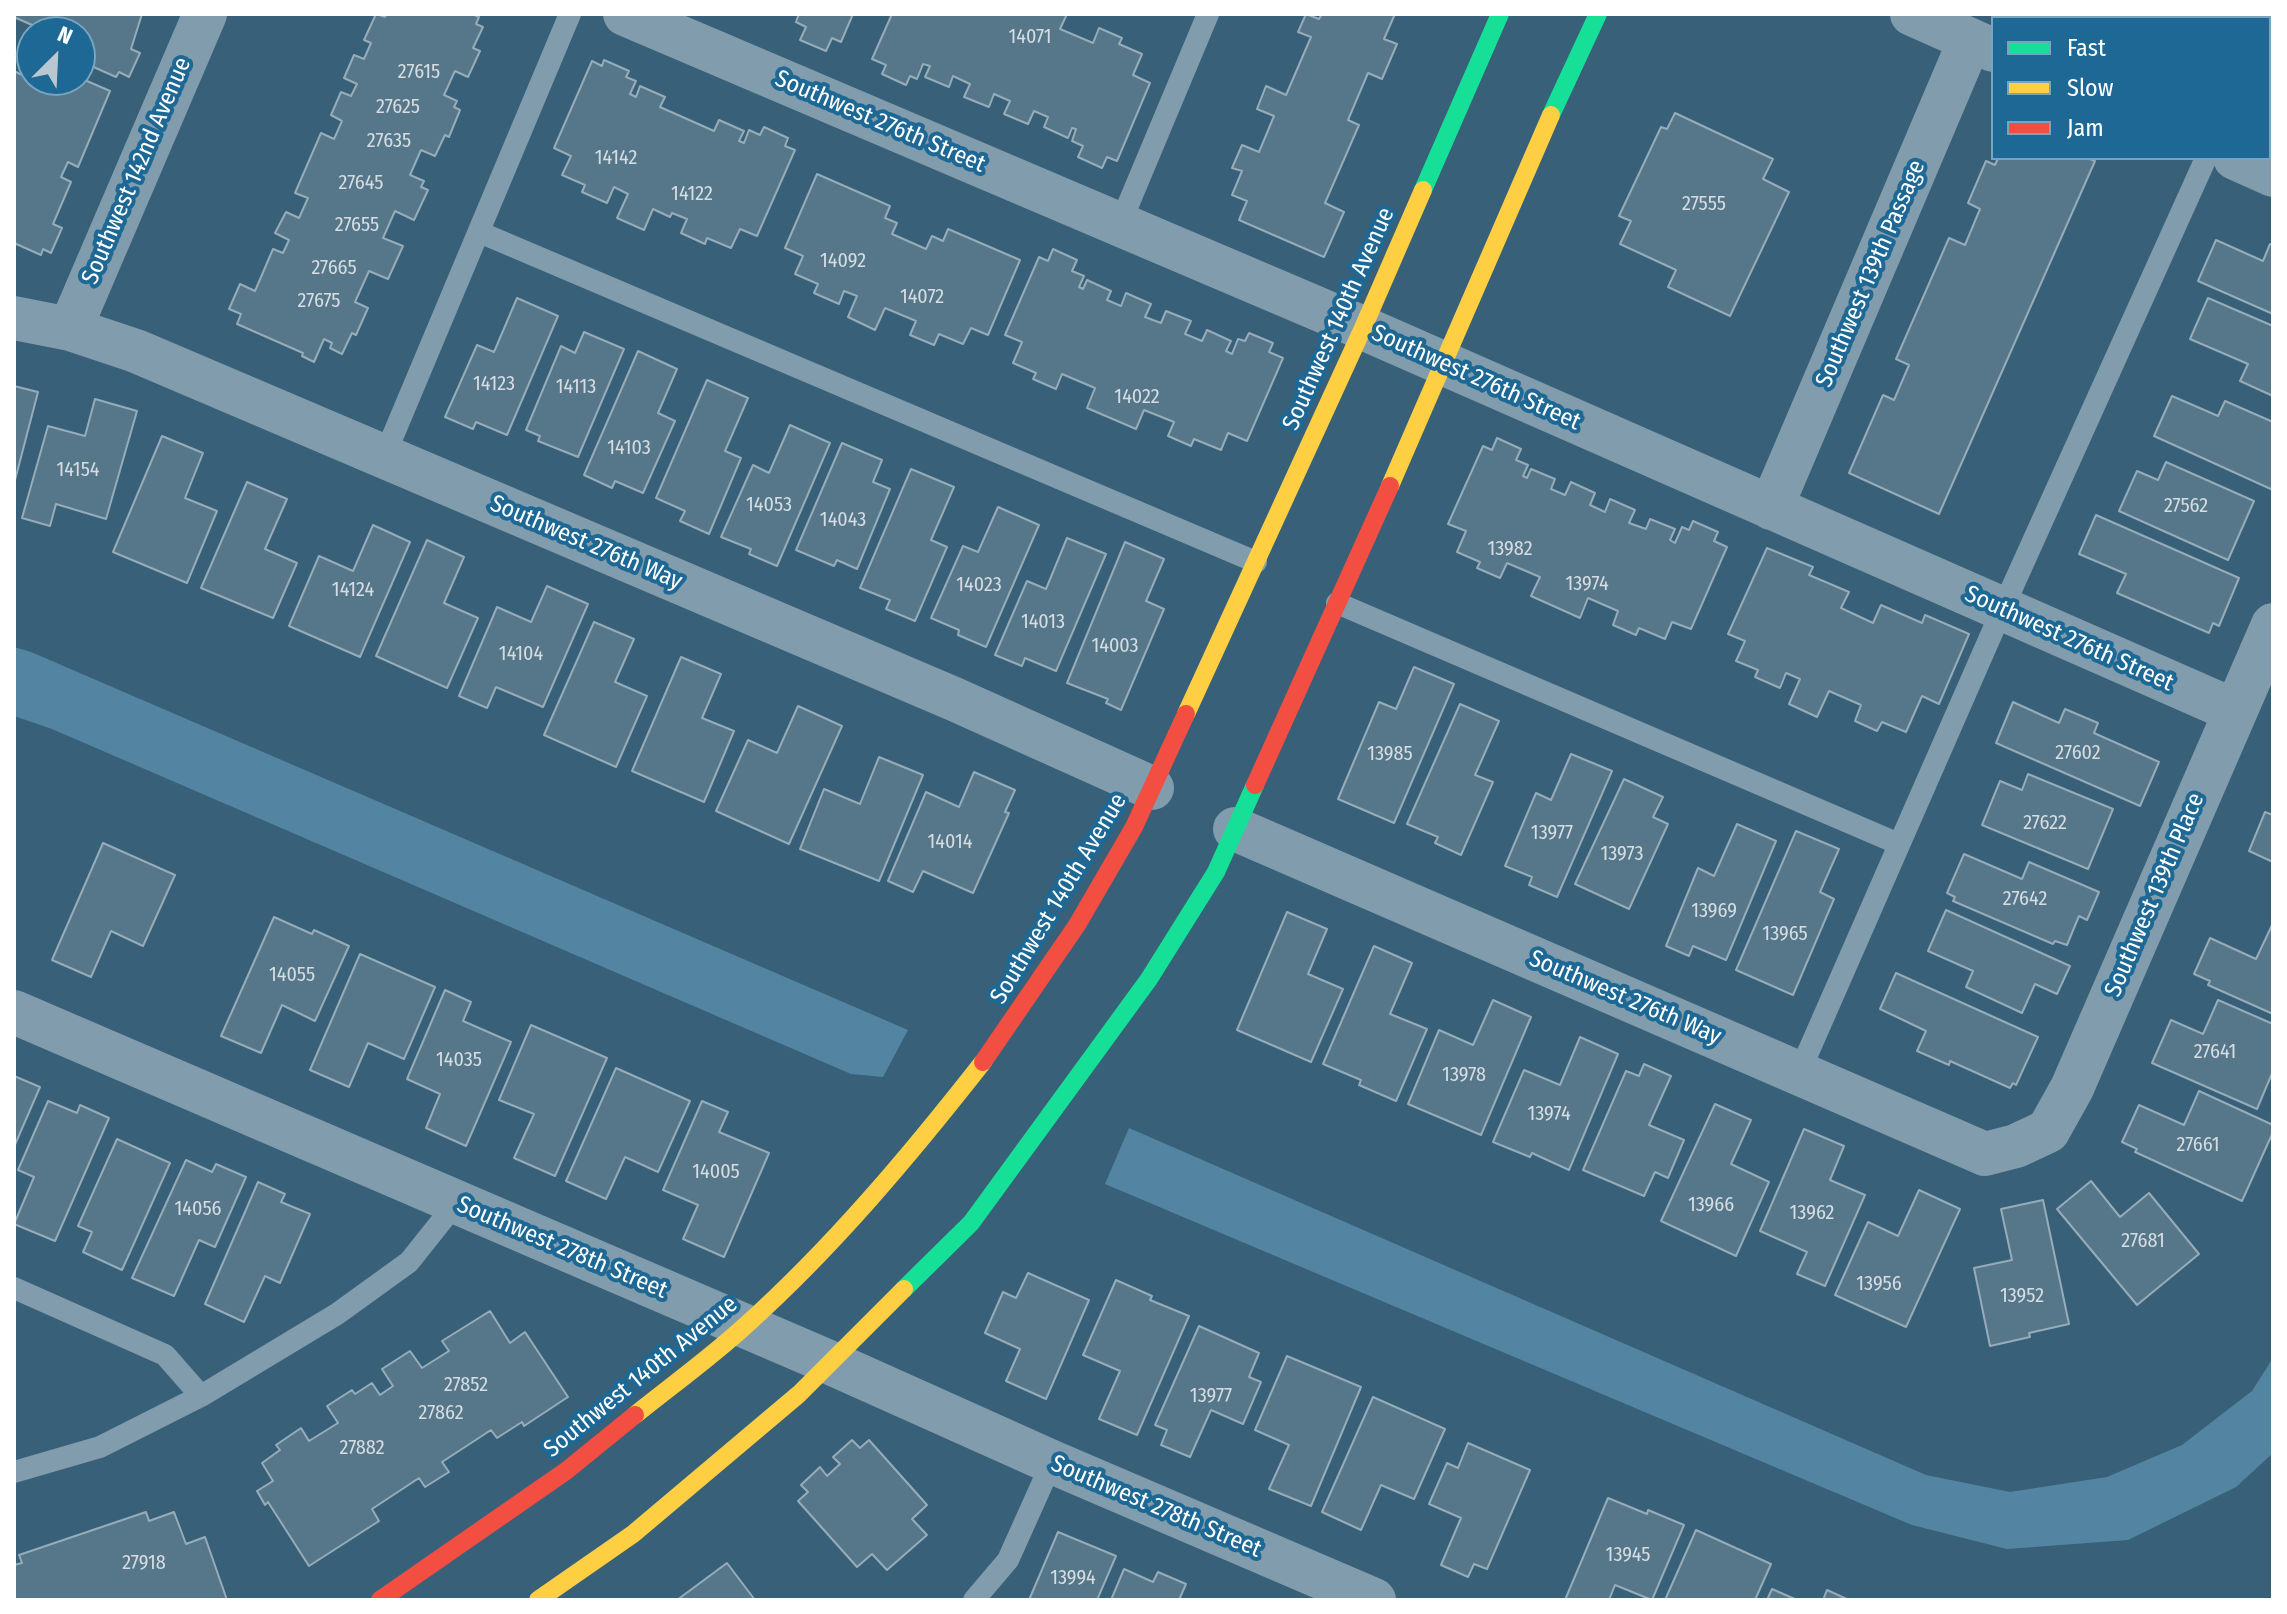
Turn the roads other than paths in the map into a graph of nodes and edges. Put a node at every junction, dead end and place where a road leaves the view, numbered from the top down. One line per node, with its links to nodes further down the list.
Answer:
1 (205, 14): 16 (street, Southwest 142nd Avenue)
2 (570, 14): 13 (lane)
3 (625, 14): 12 (street, Southwest 276th Street)
4 (1208, 14): 12 (lane)
5 (1500, 14): 15 (street, Southwest 140th Avenue)
6 (1598, 14): 17 (street)
7 (1912, 14): 8 (street)
8 (1982, 45): 19 (street, Southwest 139th Passage)
9 (2205, 160): 22 (lane)
10 (2239, 160): 11 (street)
11 (2273, 175)
12 (1120, 224): 15 (street, Southwest 276th Street)
13 (479, 232): 18 (lane); 20 (lane)
14 (14, 318): 16 (street, Southwest 276th Way)
15 (1363, 328): 17 (street, Southwest 276th Street); 20 (street, Southwest 140th Avenue)
16 (70, 329): 18 (street, Southwest 276th Way)
17 (1444, 366): 19 (street, Southwest 276th Street); 21 (street)
18 (384, 457): 25 (street, Southwest 276th Way)
19 (1771, 508): 22 (street, Southwest 276th Street)
20 (1256, 562): 25 (street, Southwest 140th Avenue)
21 (1337, 603): 26 (street); 27 (lane)
22 (2002, 610): 24 (street, Southwest 276th Street); 27 (lane)
23 (2273, 625): 24 (street, Southwest 139th Place)
24 (2235, 711): 30 (street, Southwest 139th Place)
25 (1152, 788): 33 (street, Southwest 140th Avenue)
26 (1235, 829): 29 (street, Southwest 276th Way); 34 (street)
27 (1899, 844): 29 (lane)
28 (14, 1012): 31 (street, Southwest 278th Street)
29 (1799, 1073): 30 (street, Southwest 276th Way)
30 (2016, 1146)
31 (456, 1203): 33 (street, Southwest 278th Street); 35 (lane)
32 (14, 1288): 35 (lane)
33 (744, 1327): 34 (street, Southwest 278th Street); 38 (street, Southwest 140th Avenue)
34 (831, 1363): 36 (street, Southwest 278th Street); 39 (street)
35 (201, 1396): 37 (lane)
36 (1052, 1462): 40 (lane); 41 (street, Southwest 278th Street)
37 (14, 1472)
38 (380, 1600)
39 (538, 1600)
40 (974, 1600)
41 (1374, 1600)

